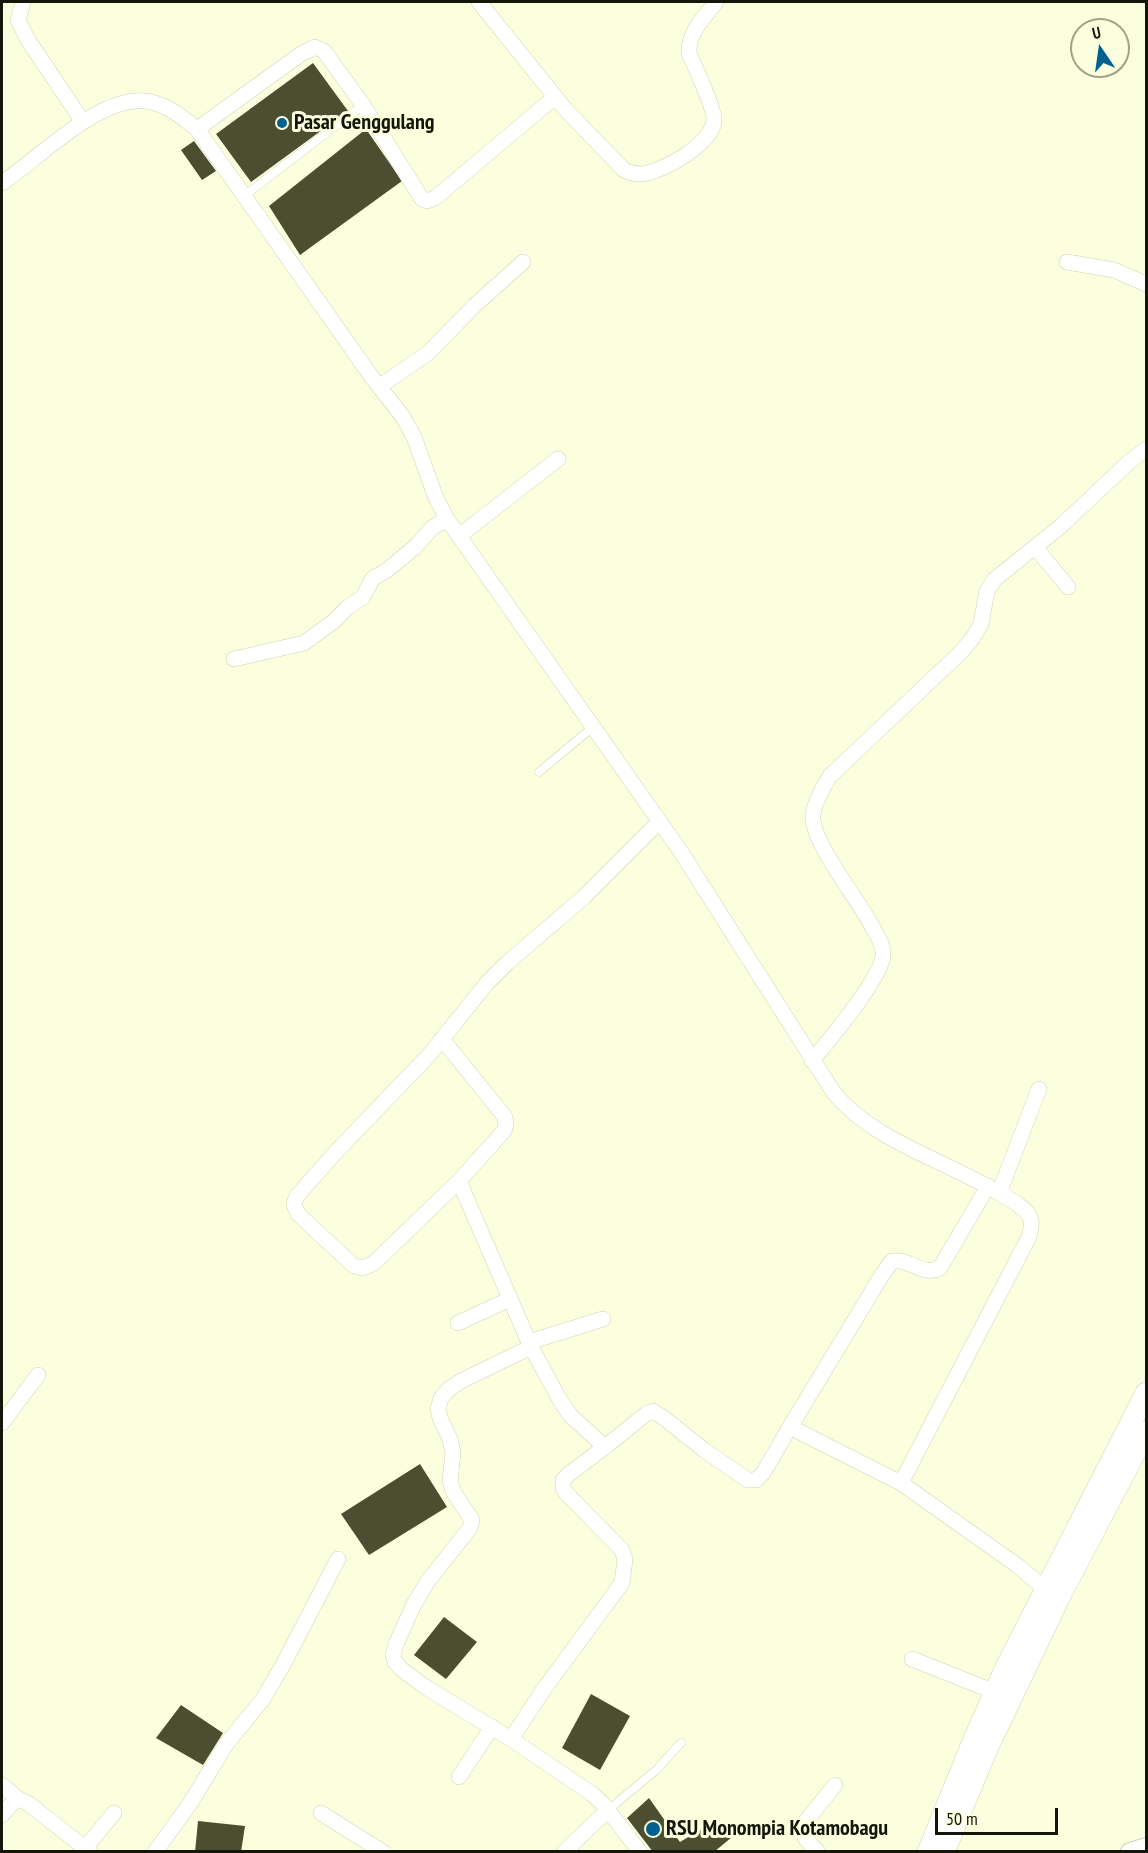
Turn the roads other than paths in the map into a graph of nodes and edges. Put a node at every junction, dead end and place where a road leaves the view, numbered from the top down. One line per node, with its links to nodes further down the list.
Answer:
1 (24, 2): 6 (street)
2 (479, 2): 4 (street)
3 (716, 2): 4 (street)
4 (555, 97): 5 (street)
5 (363, 105): 7 (street); 9 (lane)
6 (83, 122): 7 (street); 8 (street)
7 (196, 129): 9 (street)
8 (2, 183)
9 (244, 196): 13 (street)
10 (523, 262): 13 (street)
11 (1067, 262): 12 (street)
12 (1146, 284)
13 (379, 387): 16 (street)
14 (1146, 449): 18 (street)
15 (558, 459): 17 (street)
16 (447, 519): 17 (street); 20 (street)
17 (459, 536): 21 (street)
18 (1035, 547): 19 (street); 25 (street)
19 (1068, 587)
20 (234, 659)
21 (593, 727): 22 (lane); 23 (street)
22 (539, 772)
23 (659, 822): 24 (street); 25 (street)
24 (442, 1039): 27 (street); 27 (street)
25 (812, 1061): 28 (street)
26 (1039, 1089): 28 (street)
27 (459, 1180): 29 (street)
28 (994, 1190): 36 (street); 39 (street)
29 (510, 1299): 31 (street); 32 (street)
30 (603, 1319): 32 (street)
31 (459, 1323)
32 (530, 1344): 38 (street); 44 (street)
33 (38, 1375): 35 (street)
34 (1146, 1393): 37 (main road)
35 (2, 1423)
36 (790, 1426): 38 (street); 39 (street)
37 (1142, 1433): 41 (main road)
38 (605, 1447): 45 (street)
39 (901, 1484): 41 (street)
40 (338, 1559): 57 (street)
41 (1053, 1592): 43 (main road); 63 (main road)
42 (912, 1659): 43 (street)
43 (995, 1692): 62 (main road)
44 (492, 1727): 45 (street); 47 (street)
45 (511, 1739): 51 (street)
46 (681, 1743): 51 (lane)
47 (459, 1777)
48 (2, 1785): 50 (street)
49 (835, 1785): 61 (street)
50 (17, 1798): 54 (street); 56 (street)
51 (608, 1810): 59 (street); 60 (street)
52 (114, 1813): 56 (street)
53 (321, 1813): 58 (street)
54 (2, 1815)
55 (1146, 1847): 64 (street)
56 (87, 1850)
57 (155, 1851)
58 (383, 1851)
59 (564, 1851)
60 (640, 1851)
61 (818, 1851)
62 (928, 1851)
63 (944, 1851)
64 (1130, 1851)

